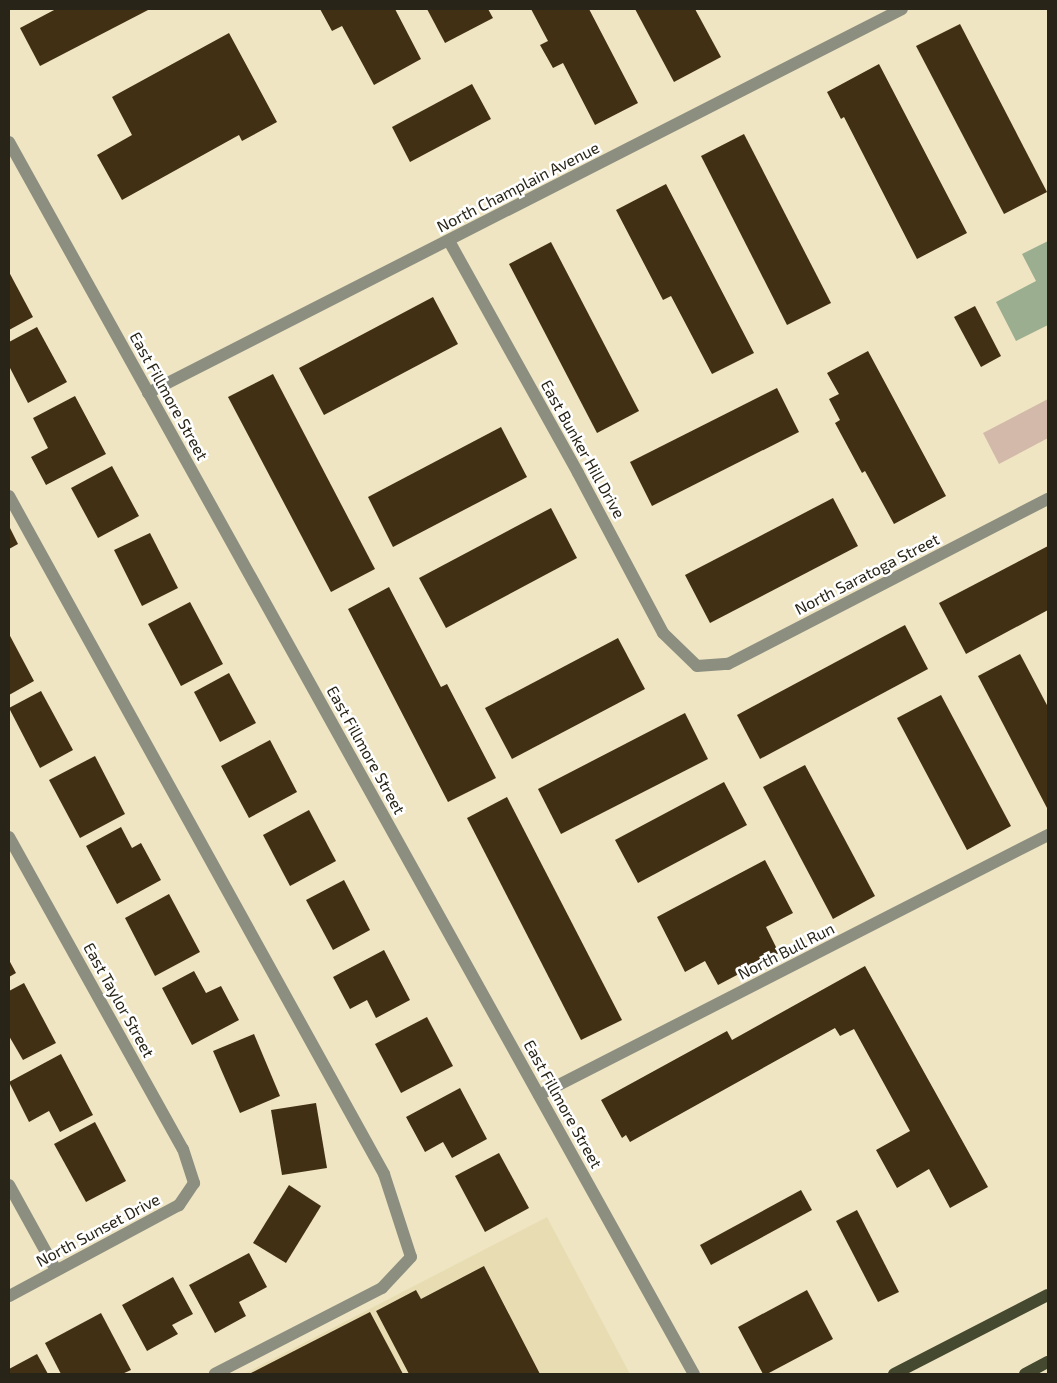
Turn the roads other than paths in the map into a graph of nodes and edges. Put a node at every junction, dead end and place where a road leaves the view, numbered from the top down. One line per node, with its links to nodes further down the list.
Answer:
1 (902, 9): 3 (street, North Champlain Avenue)
2 (9, 142): 4 (street, East Fillmore Street)
3 (449, 241): 4 (street, North Champlain Avenue); 7 (street, East Bunker Hill Drive)
4 (148, 393): 10 (street, East Fillmore Street)
5 (9, 496): 17 (street)
6 (1048, 499): 7 (street, North Saratoga Street)
7 (697, 666)
8 (1048, 835): 10 (street, North Bull Run)
9 (9, 837): 11 (street, East Taylor Street)
10 (539, 1095): 18 (street, East Fillmore Street)
11 (194, 1183): 13 (street, North Sunset Drive)
12 (9, 1185): 13 (street)
13 (56, 1270): 15 (street, North Sunset Drive)
14 (1048, 1295): 19 (main road)
15 (9, 1296)
16 (1048, 1362): 20 (main road)
17 (215, 1374)
18 (694, 1374)
19 (894, 1374)
20 (1025, 1374)

